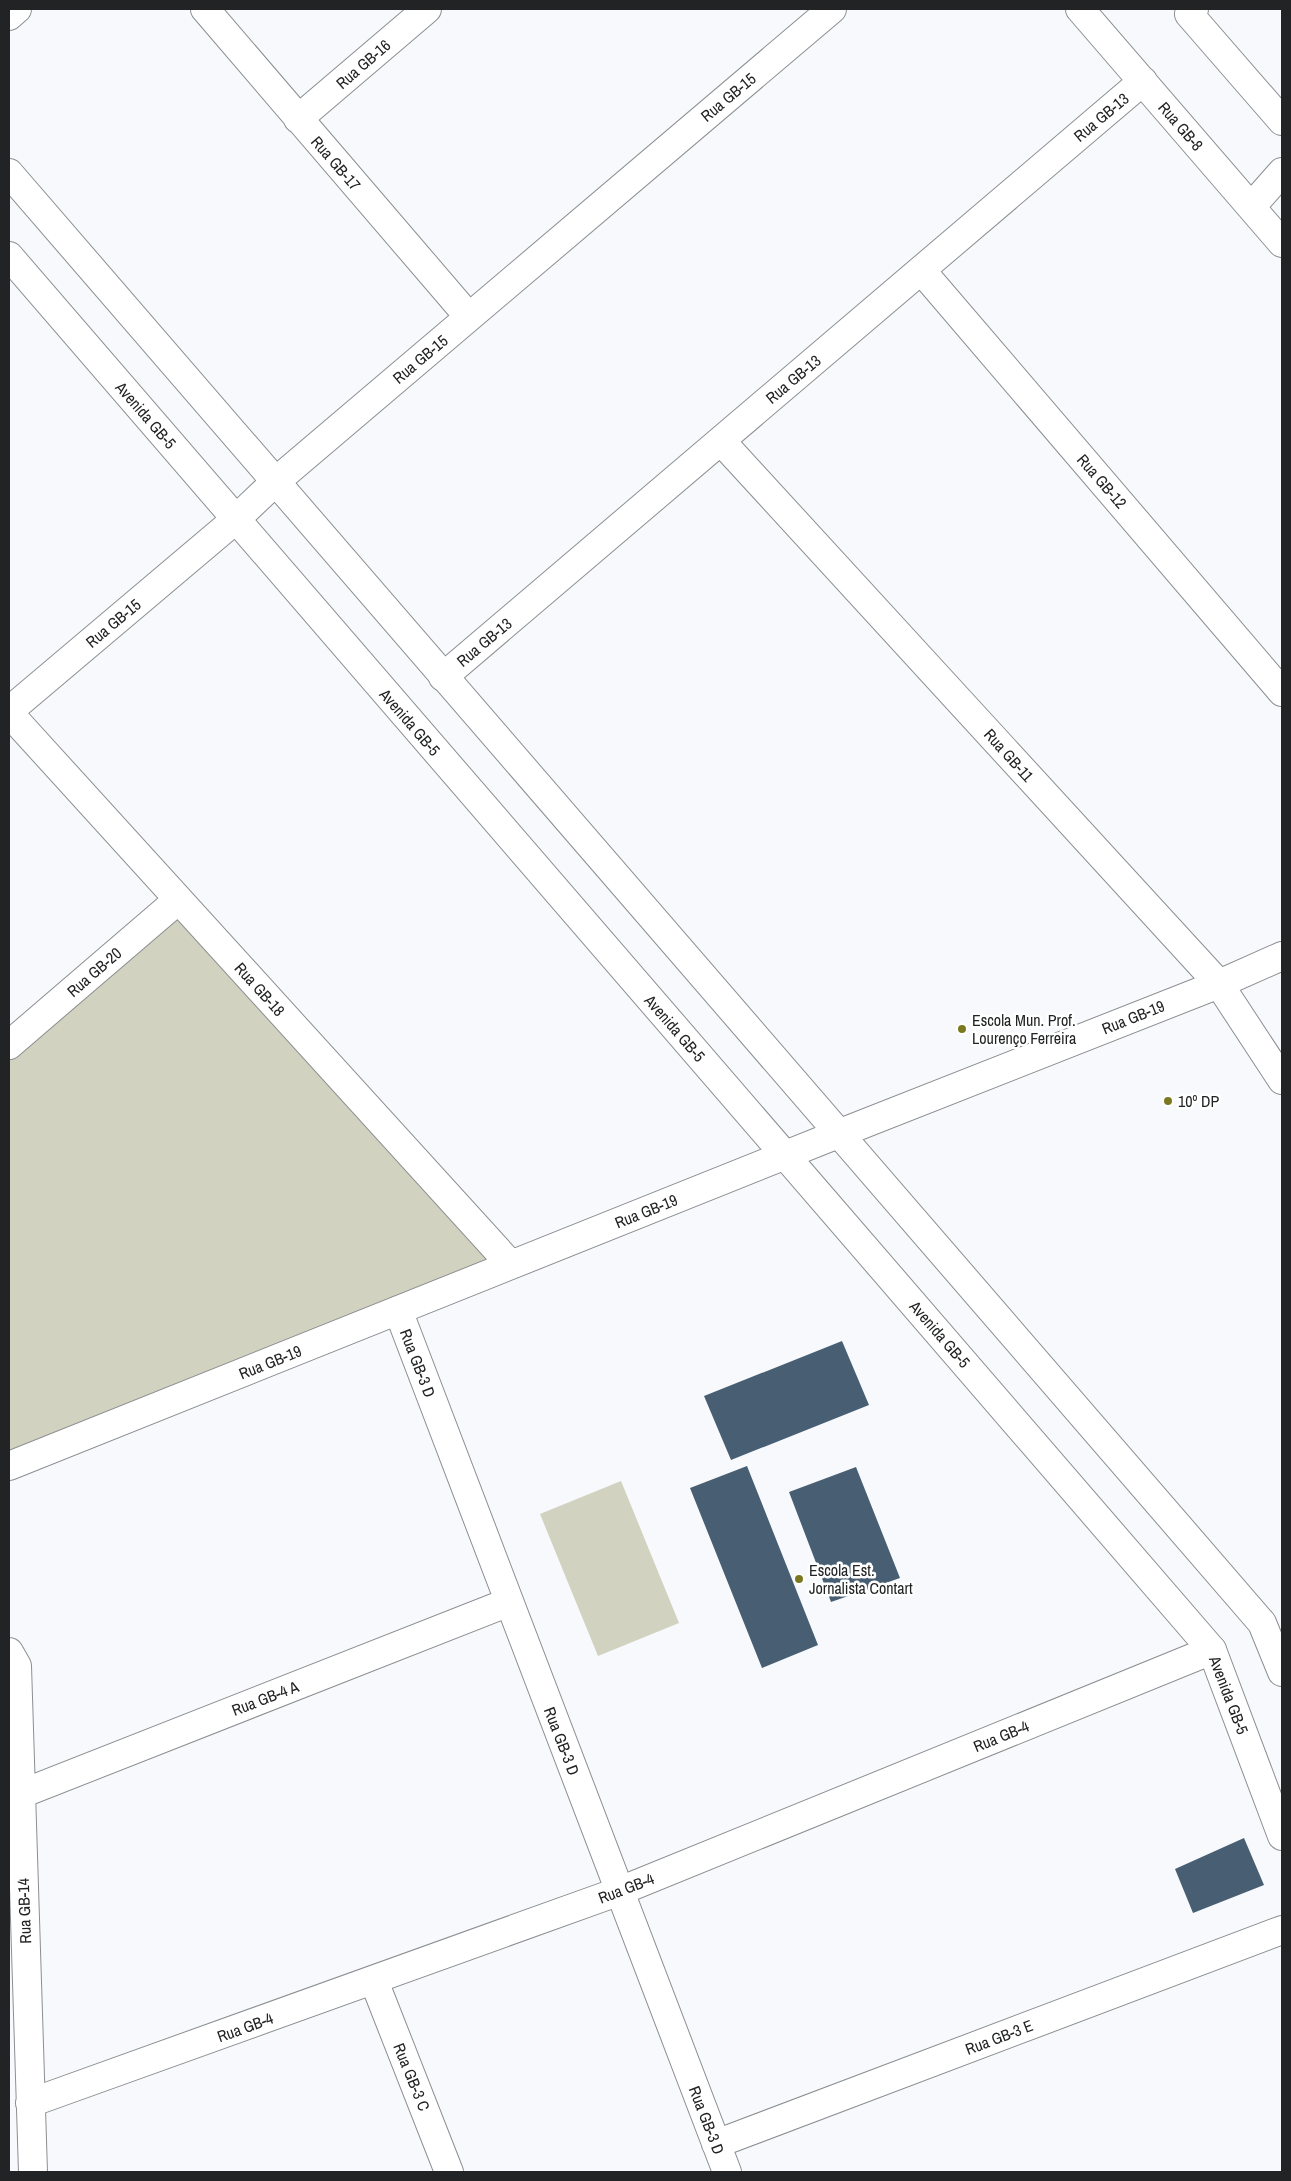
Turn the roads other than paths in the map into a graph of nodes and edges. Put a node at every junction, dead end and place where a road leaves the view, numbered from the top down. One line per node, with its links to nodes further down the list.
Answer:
1 (17, 9): 7 (street)
2 (204, 9): 9 (street, Rua GB-17)
3 (427, 9): 9 (street, Rua GB-16)
4 (832, 9): 17 (street, Rua GB-15)
5 (1080, 9): 8 (street, Rua GB-8)
6 (1194, 9): 10 (street)
7 (9, 16)
8 (1142, 81): 13 (street, Rua GB-8); 16 (street, Rua GB-13)
9 (298, 119): 17 (street, Rua GB-17)
10 (1282, 121)
11 (1282, 172): 13 (street)
12 (9, 173): 19 (street)
13 (1251, 207): 14 (street, Rua GB-8)
14 (1282, 243)
15 (9, 256): 20 (street, Avenida GB-5)
16 (921, 270): 18 (street, Rua GB-13); 22 (street, Rua GB-12)
17 (469, 317): 19 (street, Rua GB-15)
18 (721, 441): 21 (street, Rua GB-13); 26 (street, Rua GB-11)
19 (275, 482): 20 (street, Rua GB-15); 21 (street)
20 (235, 520): 23 (street, Rua GB-15); 30 (street, Avenida GB-5)
21 (443, 677): 29 (street)
22 (1282, 692)
23 (9, 712): 24 (street, Rua GB-18)
24 (178, 900): 27 (street, Rua GB-20); 31 (street, Rua GB-18)
25 (1282, 956): 26 (street, Rua GB-19)
26 (1219, 984): 28 (street, Rua GB-11); 29 (street, Rua GB-19)
27 (9, 1045)
28 (1282, 1080)
29 (838, 1134): 30 (street, Rua GB-19); 37 (street)
30 (786, 1155): 31 (street, Rua GB-19); 35 (street, Avenida GB-5)
31 (511, 1265): 32 (street, Rua GB-19)
32 (398, 1310): 33 (street, Rua GB-19); 34 (street, Rua GB-3 D)
33 (9, 1466)
34 (509, 1602): 38 (street, Rua GB-4 A); 40 (street, Rua GB-3 D)
35 (1212, 1650): 39 (street, Avenida GB-5); 40 (street, Rua GB-4)
36 (9, 1652): 38 (street, Rua GB-14)
37 (1282, 1672)
38 (21, 1794): 43 (street, Rua GB-14)
39 (1282, 1836)
40 (620, 1891): 42 (street, Rua GB-4); 44 (street, Rua GB-3 D)
41 (1282, 1930): 44 (street, Rua GB-3 E)
42 (374, 1981): 43 (street, Rua GB-4); 46 (street, Rua GB-3 C)
43 (30, 2104): 45 (street, Rua GB-14)
44 (716, 2144): 47 (street, Rua GB-3 D)
45 (32, 2172)
46 (449, 2172)
47 (727, 2172)

